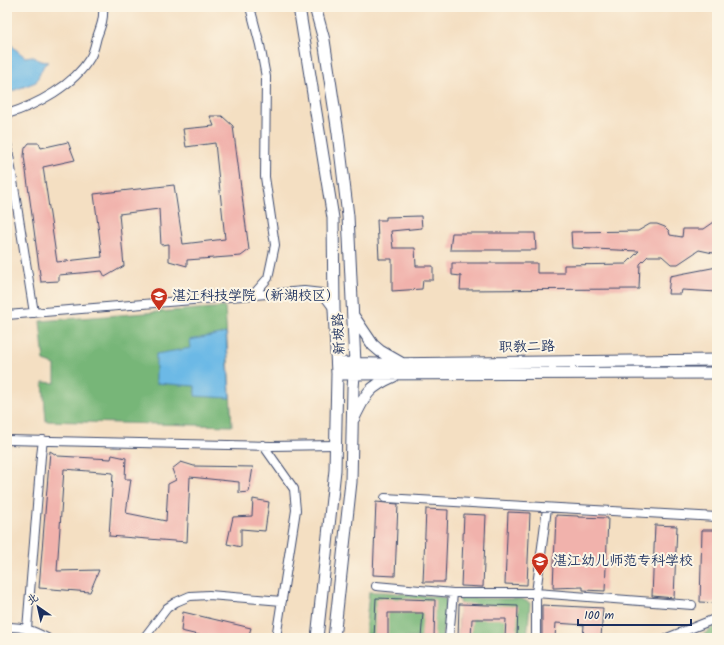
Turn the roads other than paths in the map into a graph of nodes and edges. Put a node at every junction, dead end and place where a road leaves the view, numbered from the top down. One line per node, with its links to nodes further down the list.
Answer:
1 (103, 7): 5 (street)
2 (250, 7): 7 (street)
3 (299, 7): 8 (street, 新坡路)
4 (315, 7): 11 (street, 新坡路)
5 (7, 114)
6 (7, 143): 9 (street)
7 (253, 295): 8 (street); 9 (street)
8 (334, 309): 13 (street, 新坡路)
9 (34, 313): 10 (street)
10 (7, 315)
11 (353, 315): 14 (street, 新坡路); 15 (street)
12 (717, 360): 15 (street, 职教二路)
13 (337, 368): 14 (street, 职教二路); 21 (street, 新坡路)
14 (355, 368): 15 (street, 职教二路); 17 (street, 新坡路)
15 (401, 368): 16 (street, 职教二路); 17 (street)
16 (717, 373)
17 (352, 422): 37 (street, 新坡路)
18 (7, 440): 19 (street)
19 (43, 440): 20 (street); 32 (street)
20 (263, 445): 21 (street); 28 (street)
21 (336, 445): 36 (street, 新坡路)
22 (385, 498): 23 (street)
23 (547, 508): 24 (street); 27 (street)
24 (717, 517)
25 (376, 586): 26 (street)
26 (453, 593): 27 (street); 38 (street)
27 (536, 593): 29 (street); 39 (street)
28 (282, 601): 34 (street); 35 (street)
29 (692, 605)
30 (717, 618): 40 (street)
31 (7, 627): 32 (street)
32 (27, 629): 33 (street)
33 (47, 638)
34 (144, 638)
35 (276, 638)
36 (316, 638)
37 (334, 638)
38 (448, 638)
39 (536, 638)
40 (667, 638)

